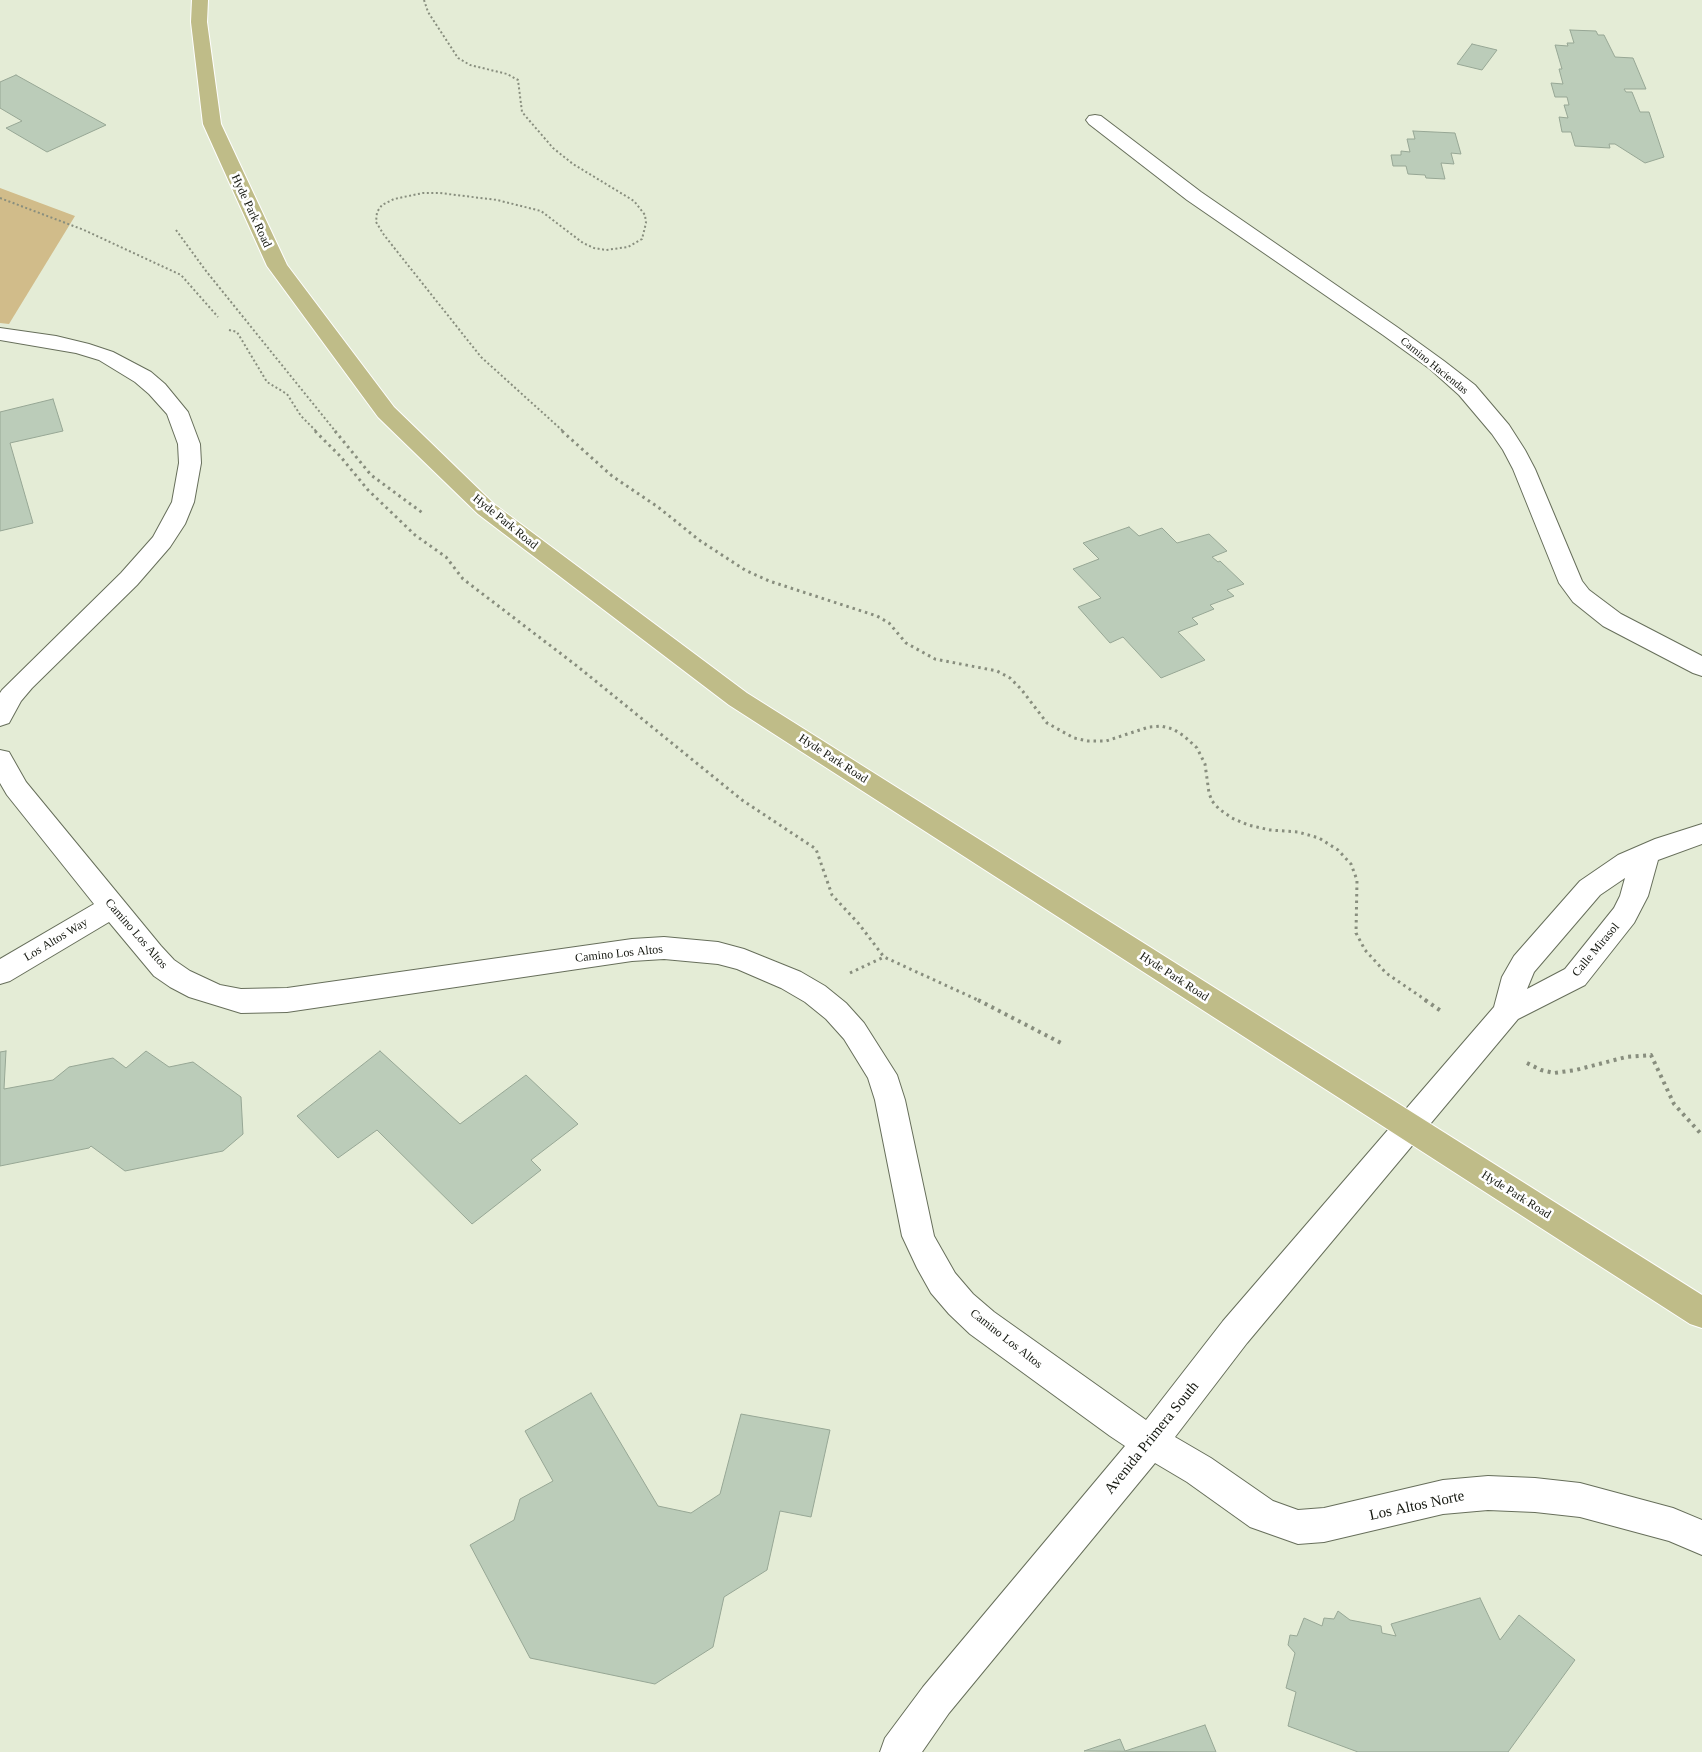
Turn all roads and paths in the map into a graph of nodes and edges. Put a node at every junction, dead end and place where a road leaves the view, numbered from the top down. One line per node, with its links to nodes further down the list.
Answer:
1 (200, 0): 23 (main road, Hyde Park Road)
2 (424, 0): 19 (path)
3 (1096, 120): 10 (street, Camino Haciendas)
4 (0, 198): 6 (path)
5 (176, 230): 9 (path)
6 (218, 317)
7 (229, 330): 16 (path)
8 (0, 334): 11 (street)
9 (424, 514)
10 (1702, 668)
11 (0, 717)
12 (0, 759): 15 (street, Camino Los Altos)
13 (1702, 834): 14 (street)
14 (1646, 854): 20 (street); 20 (street, Calle Mirasol)
15 (112, 907): 17 (street, Los Altos Way); 26 (street, Camino Los Altos)
16 (884, 957): 18 (path); 21 (path)
17 (0, 973)
18 (849, 973)
19 (1441, 1011)
20 (1508, 1011): 23 (street, Calle Mirasol)
21 (1064, 1044)
22 (1526, 1063): 24 (path)
23 (1408, 1126): 25 (main road, Hyde Park Road); 26 (street, Avenida Primera South)
24 (1702, 1135)
25 (1702, 1313)
26 (1151, 1441): 27 (street, Los Altos Norte); 28 (street, Avenida Primera South)
27 (1702, 1538)
28 (899, 1752)

